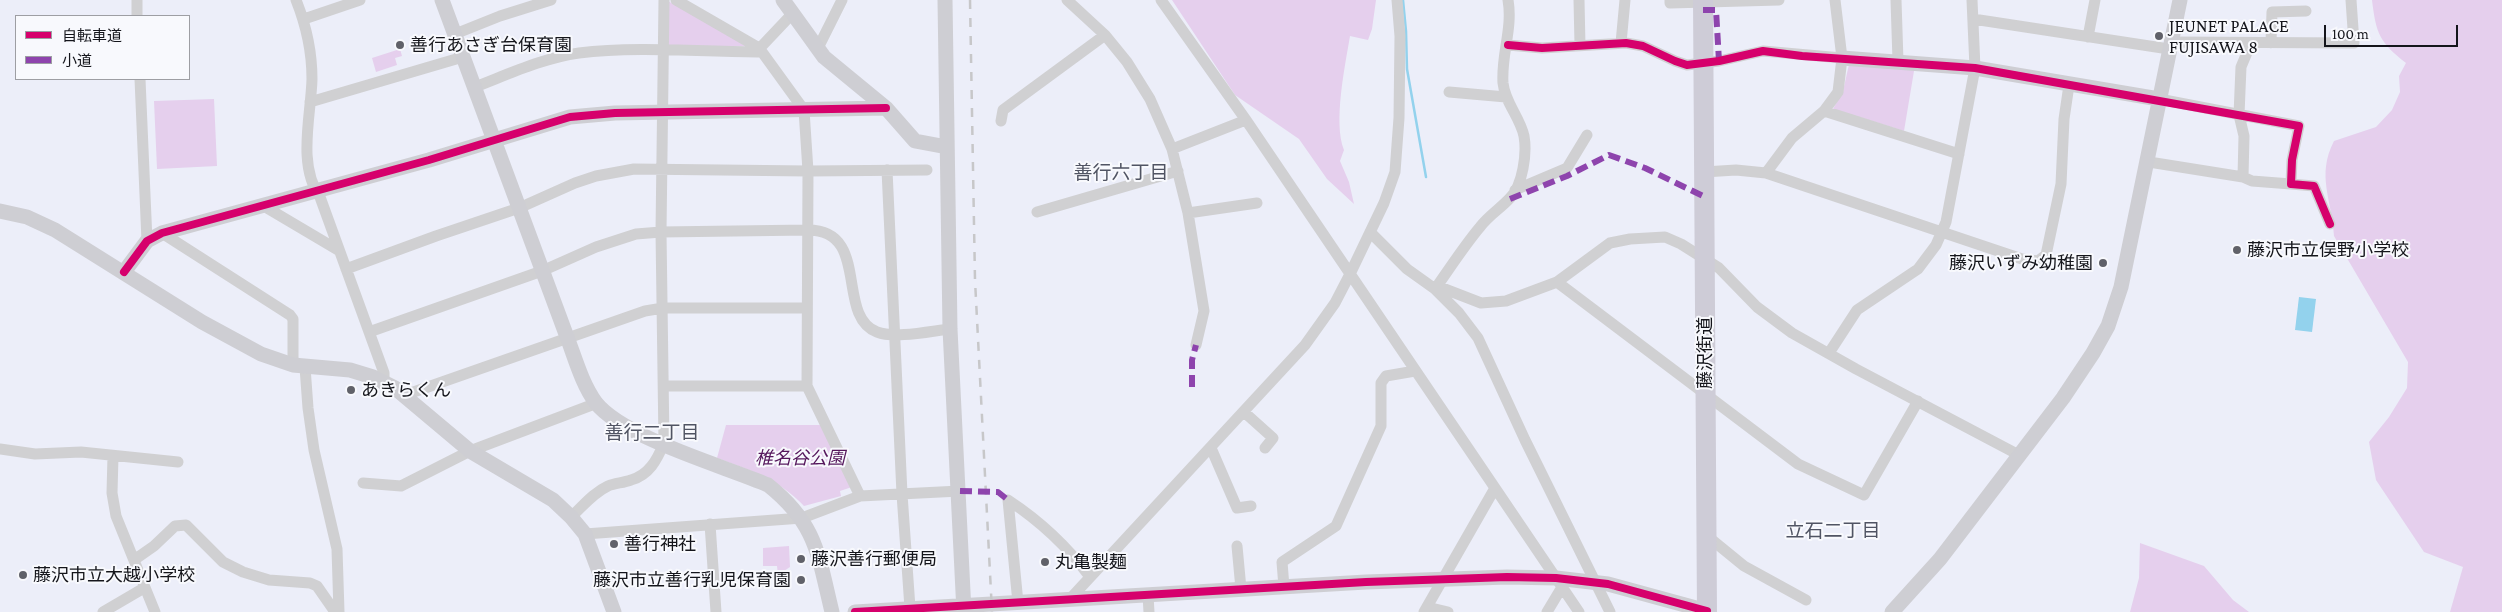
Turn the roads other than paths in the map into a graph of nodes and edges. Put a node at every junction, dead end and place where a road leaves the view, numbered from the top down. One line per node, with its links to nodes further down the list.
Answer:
1 (136, 0): 28 (street)
2 (296, 0): 29 (street)
3 (360, 0): 29 (street)
4 (442, 0): 31 (street)
5 (551, 0): 31 (street)
6 (664, 0): 41 (street)
7 (676, 0): 42 (street)
8 (782, 0): 27 (street)
9 (842, 0): 40 (street)
10 (945, 0): 63 (street)
11 (1067, 0): 32 (street)
12 (1161, 0): 59 (street)
13 (1398, 0): 87 (street)
14 (1508, 0): 37 (street)
15 (1578, 0): 38 (street)
16 (1625, 0): 34 (street)
17 (1670, 0): 25 (street)
18 (1779, 0): 25 (street)
19 (1836, 0): 44 (street)
20 (1896, 0): 45 (street)
21 (1972, 0): 30 (street)
22 (2095, 0): 33 (street)
23 (2180, 0): 39 (street)
24 (2351, 0): 36 (street)
25 (1703, 2): 72 (highway, 藤沢街道)
26 (2306, 11): 36 (street)
27 (793, 13): 40 (street); 42 (street)
28 (137, 15)
29 (304, 19): 53 (street)
30 (1973, 19): 33 (street); 46 (street)
31 (456, 34): 43 (street)
32 (1105, 35): 60 (street); 64 (street)
33 (2088, 37): 39 (street)
34 (1621, 43): 38 (street); 44 (street)
35 (2251, 43): 36 (street); 39 (street); 58 (street)
36 (2271, 43)
37 (1508, 45): 38 (street); 51 (street)
38 (1580, 45)
39 (2170, 46): 52 (street)
40 (818, 48): 54 (street)
41 (662, 51): 42 (street); 49 (street); 57 (street)
42 (760, 51): 55 (street)
43 (463, 57): 49 (street); 53 (street)
44 (1842, 58): 45 (street); 56 (street)
45 (1898, 61): 46 (street)
46 (1975, 68): 48 (street); 65 (street)
47 (140, 80): 90 (street)
48 (2069, 85): 52 (street); 88 (street)
49 (474, 87): 62 (street)
50 (1449, 92): 51 (street)
51 (1506, 97): 77 (street)
52 (2159, 99): 58 (street); 66 (street)
53 (310, 102): 76 (street)
54 (886, 108): 55 (street); 63 (street)
55 (804, 110): 57 (street); 70 (street)
56 (1824, 111): 65 (street); 73 (street)
57 (662, 112): 62 (street); 67 (street)
58 (2239, 115): 74 (street); 75 (street)
59 (1246, 120): 64 (street); 96 (street)
60 (1001, 122)
61 (1587, 135): 77 (street)
62 (494, 140): 76 (street); 80 (street)
63 (947, 147): 101 (street)
64 (1172, 149): 71 (street)
65 (1960, 154): 88 (street)
66 (2149, 162): 74 (street); 122 (street)
67 (661, 169): 70 (street); 80 (street); 86 (street)
68 (888, 170): 69 (street); 70 (street); 103 (street)
69 (927, 170)
70 (808, 171): 85 (street)
71 (1178, 171): 82 (street); 83 (street)
72 (1704, 172): 73 (street); 92 (highway, 藤沢街道)
73 (1766, 173): 88 (street)
74 (2243, 178): 75 (street)
75 (2292, 184): 84 (street)
76 (316, 190): 79 (street); 91 (street)
77 (1516, 190): 98 (street)
78 (1257, 203): 83 (street)
79 (262, 205): 89 (street); 91 (street)
80 (519, 208): 93 (street); 94 (street)
81 (0, 211): 95 (street)
82 (1038, 212)
83 (1188, 213): 105 (street)
84 (2330, 224)
85 (808, 230): 86 (street); 100 (street); 103 (street)
86 (661, 232): 94 (street); 99 (street)
87 (1370, 232): 96 (street); 98 (street)
88 (1944, 232): 106 (street)
89 (162, 233): 90 (street); 107 (street)
90 (147, 241): 95 (street)
91 (338, 250): 93 (street)
92 (1705, 258): 97 (street); 106 (street); 112 (highway, 藤沢街道)
93 (346, 269): 102 (street)
94 (542, 271): 102 (street); 104 (street)
95 (124, 272): 107 (street)
96 (1350, 274): 108 (street); 116 (street)
97 (1557, 282): 98 (street); 112 (street)
98 (1436, 288): 162 (street)
99 (663, 308): 100 (street); 104 (street); 110 (street)
100 (807, 308): 111 (street)
101 (950, 330): 103 (street); 127 (street)
102 (369, 332): 109 (street)
103 (894, 334): 128 (street)
104 (567, 337): 113 (street); 115 (street)
105 (1196, 345)
106 (1829, 354): 114 (street)
107 (299, 366): 109 (street); 153 (street)
108 (1415, 370): 126 (street); 141 (street)
109 (384, 382): 113 (street)
110 (664, 386): 111 (street); 117 (street)
111 (807, 386): 129 (street)
112 (1705, 394): 114 (street); 135 (highway, 藤沢街道)
113 (405, 395): 121 (street)
114 (1918, 401): 122 (street)
115 (597, 403): 117 (street); 121 (street)
116 (1244, 412): 118 (street); 119 (street)
117 (664, 444): 131 (street); 132 (street)
118 (1211, 448): 130 (street); 138 (street)
119 (1265, 448)
120 (0, 449): 123 (street)
121 (470, 451): 125 (street); 131 (street)
122 (2019, 455): 164 (street)
123 (113, 456): 124 (street); 137 (street)
124 (178, 462)
125 (364, 484)
126 (1495, 488): 139 (street); 140 (street)
127 (960, 491): 128 (street); 149 (street)
128 (902, 494): 129 (street); 148 (street)
129 (860, 496): 132 (street)
130 (1250, 506)
131 (571, 517): 134 (street)
132 (802, 518): 133 (street); 156 (street)
133 (710, 524): 134 (street); 155 (street)
134 (585, 534): 154 (street)
135 (1706, 535): 145 (street); 163 (highway, 藤沢街道)
136 (1236, 546): 143 (street)
137 (134, 560): 142 (street); 153 (street)
138 (1090, 577): 146 (street); 147 (street)
139 (1443, 579): 140 (street); 141 (street); 150 (street)
140 (1559, 583): 160 (street); 161 (street); 163 (street)
141 (1284, 587): 143 (street)
142 (144, 588): 151 (street); 152 (street)
143 (1241, 589): 144 (street)
144 (1148, 596): 147 (street); 158 (street)
145 (1806, 600)
146 (1018, 603): 147 (street); 149 (street)
147 (1069, 606)
148 (910, 608): 149 (street); 157 (street)
149 (965, 609)
150 (1426, 610): 159 (street)
151 (103, 612)
152 (155, 612)
153 (337, 612)
154 (614, 612)
155 (716, 612)
156 (832, 612)
157 (854, 612)
158 (1149, 612)
159 (1448, 612)
160 (1547, 612)
161 (1579, 612)
162 (1610, 612)
163 (1707, 612)
164 (1892, 612)

